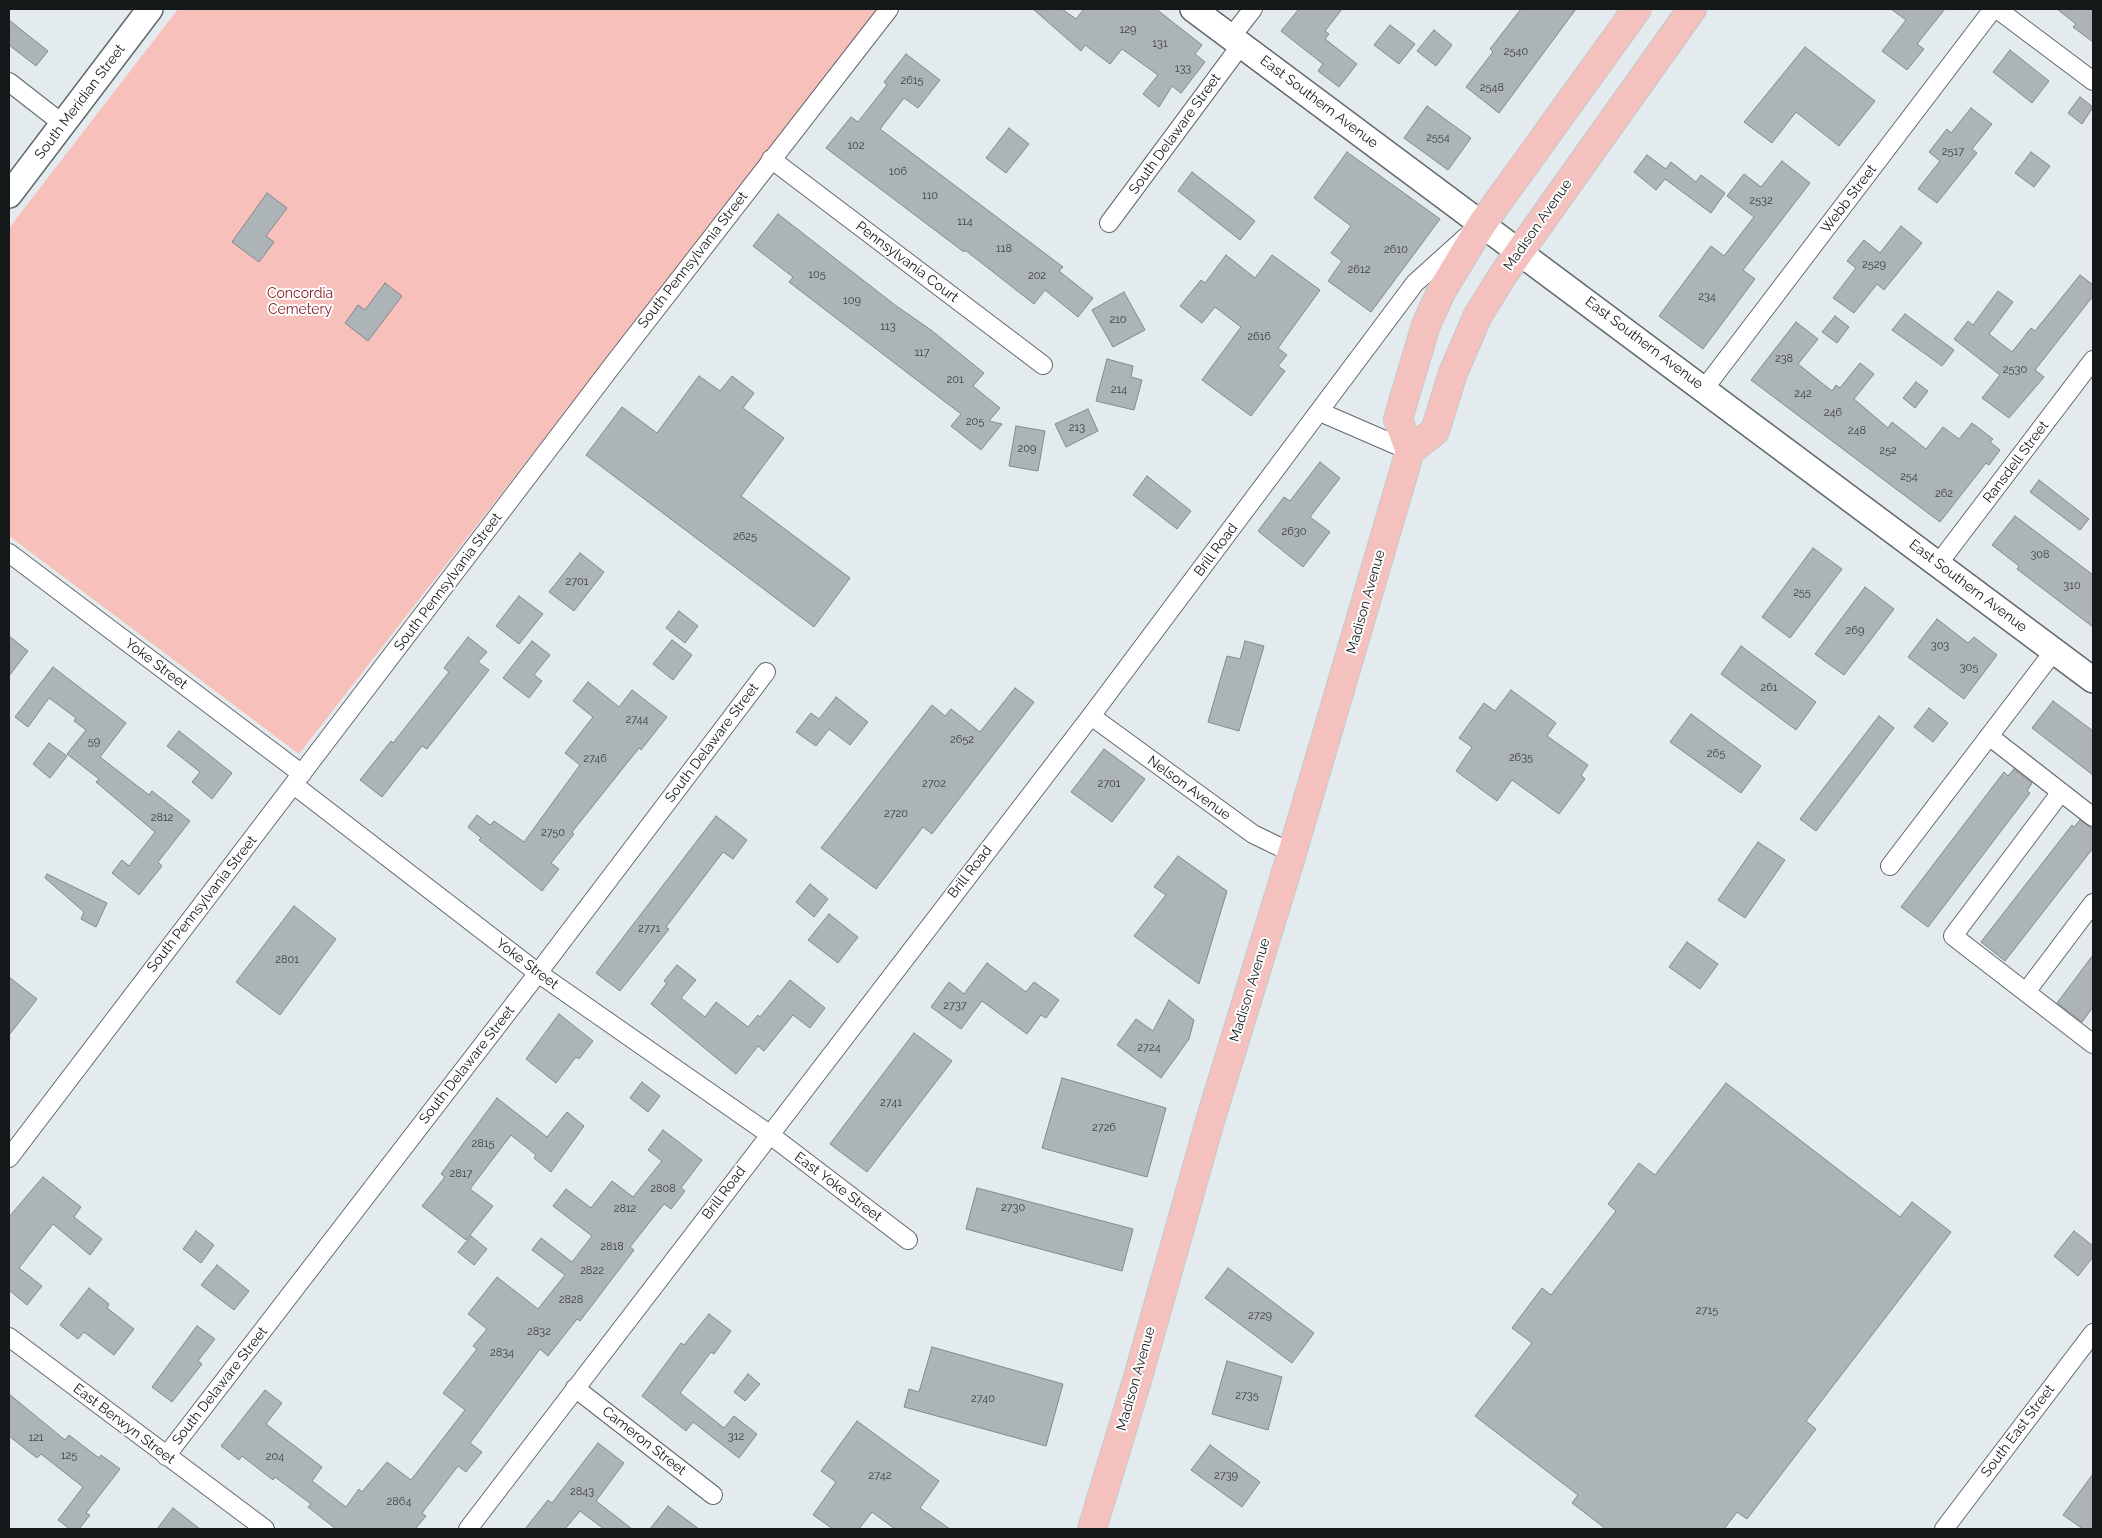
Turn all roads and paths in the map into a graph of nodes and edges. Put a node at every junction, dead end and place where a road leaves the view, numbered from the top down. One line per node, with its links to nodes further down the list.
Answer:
1 (150, 9): 11 (street, South Meridian Street)
2 (889, 9): 12 (street, South Pennsylvania Street)
3 (1193, 9): 8 (street, East Southern Avenue)
4 (1253, 9): 8 (street, South Delaware Street)
5 (1637, 9): 15 (main road)
6 (1692, 9): 16 (main road, Madison Avenue)
7 (1995, 9): 9 (street); 19 (street, Webb Street)
8 (1236, 41): 14 (street, South Delaware Street); 15 (street, East Southern Avenue)
9 (2093, 81)
10 (9, 82): 11 (street)
11 (63, 124): 13 (street, South Meridian Street)
12 (771, 159): 18 (street, Pennsylvania Court); 29 (street, South Pennsylvania Street)
13 (9, 195)
14 (1109, 223)
15 (1482, 224): 16 (street, East Southern Avenue); 20 (street, Brill Road); 21 (main road)
16 (1520, 250): 19 (street, East Southern Avenue); 21 (main road, Madison Avenue)
17 (2093, 360): 23 (street, Ransdell Street)
18 (1043, 365)
19 (1704, 388): 23 (street, East Southern Avenue)
20 (1320, 412): 21 (street); 27 (street, Brill Road)
21 (1410, 451): 32 (main road, Madison Avenue)
22 (9, 553): 29 (street, Yoke Street)
23 (1938, 564): 24 (street, East Southern Avenue)
24 (2054, 651): 26 (street, East Southern Avenue); 28 (street)
25 (766, 672): 35 (street, South Delaware Street)
26 (2093, 680)
27 (1091, 716): 32 (street, Nelson Avenue); 38 (street, Brill Road)
28 (1989, 736): 30 (street); 33 (street)
29 (298, 779): 35 (street, Yoke Street); 39 (street, South Pennsylvania Street)
30 (2061, 792): 31 (street); 36 (street)
31 (2093, 817)
32 (1292, 853): 48 (main road, Madison Avenue)
33 (1890, 866)
34 (2093, 903): 36 (street)
35 (538, 973): 38 (street, Yoke Street); 44 (street, South Delaware Street)
36 (2026, 992): 37 (street)
37 (2093, 1044)
38 (769, 1134): 40 (street, East Yoke Street); 43 (street, Brill Road)
39 (9, 1158)
40 (908, 1240)
41 (2093, 1333): 49 (street, South East Street)
42 (9, 1337): 44 (street, East Berwyn Street)
43 (575, 1388): 45 (street, Cameron Street); 47 (street, Brill Road)
44 (166, 1456): 46 (street, East Berwyn Street)
45 (713, 1495)
46 (265, 1529)
47 (468, 1529)
48 (1092, 1529)
49 (1944, 1529)

